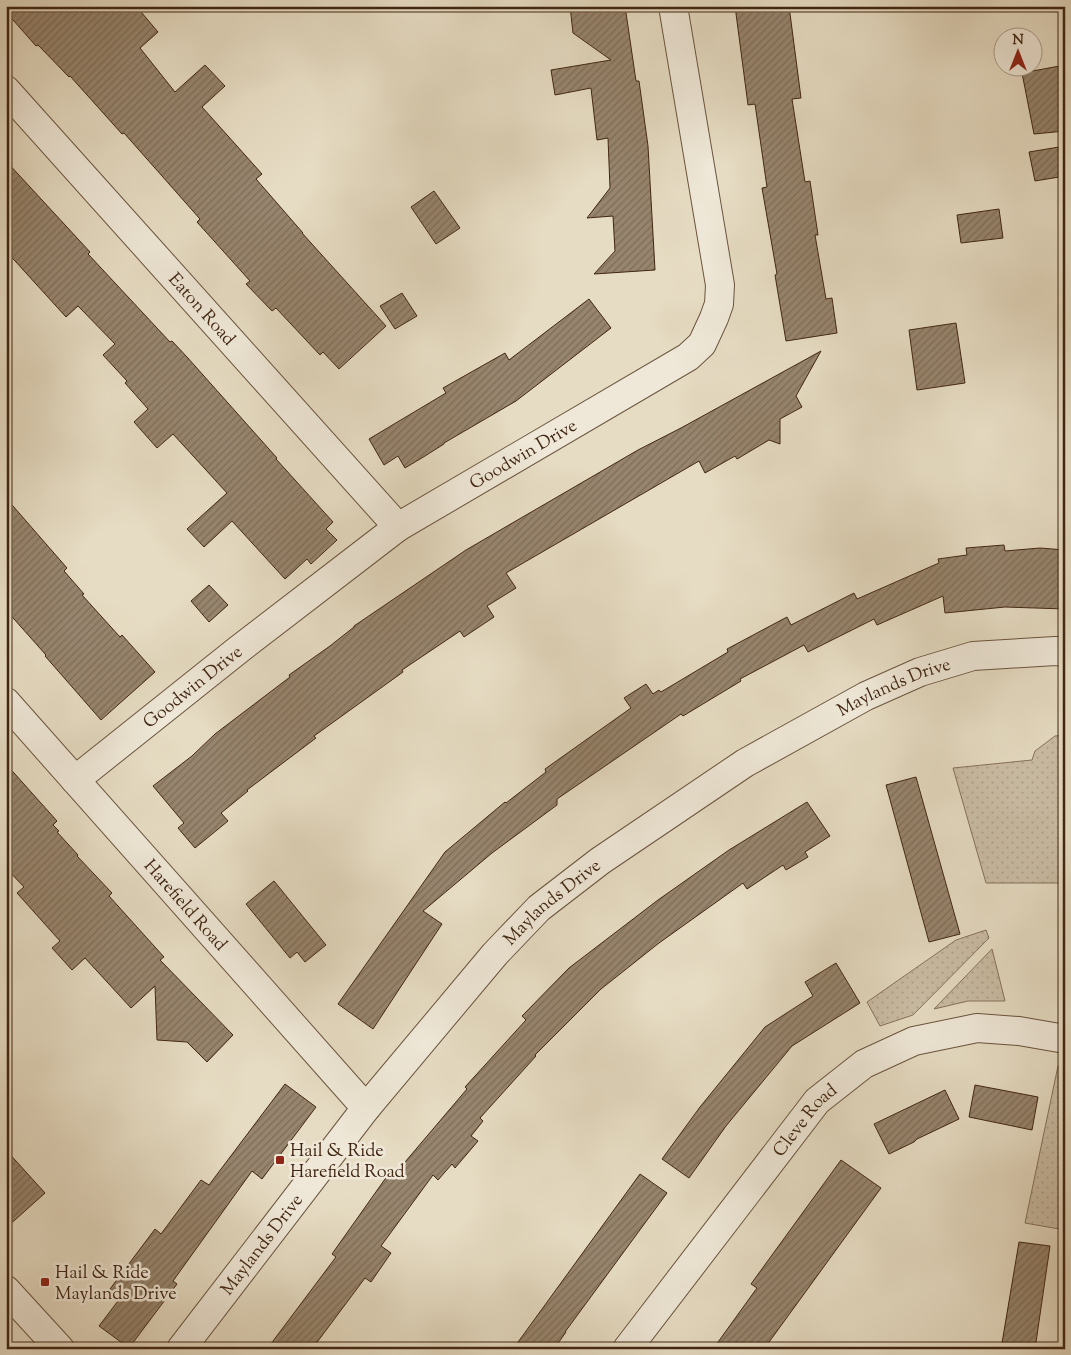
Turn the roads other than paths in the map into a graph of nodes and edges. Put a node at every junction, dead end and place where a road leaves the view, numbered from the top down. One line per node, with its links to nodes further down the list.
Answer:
1 (673, 6): 3 (street, Goodwin Drive)
2 (6, 90): 3 (street, Eaton Road)
3 (398, 527): 6 (street, Goodwin Drive)
4 (1065, 652): 8 (street, Maylands Drive)
5 (6, 702): 6 (street, Harefield Road)
6 (75, 780): 8 (street, Harefield Road)
7 (1065, 1039): 12 (street, Cleve Road)
8 (366, 1108): 11 (street, Maylands Drive)
9 (6, 1290): 10 (street)
10 (60, 1349)
11 (182, 1349)
12 (627, 1349)

